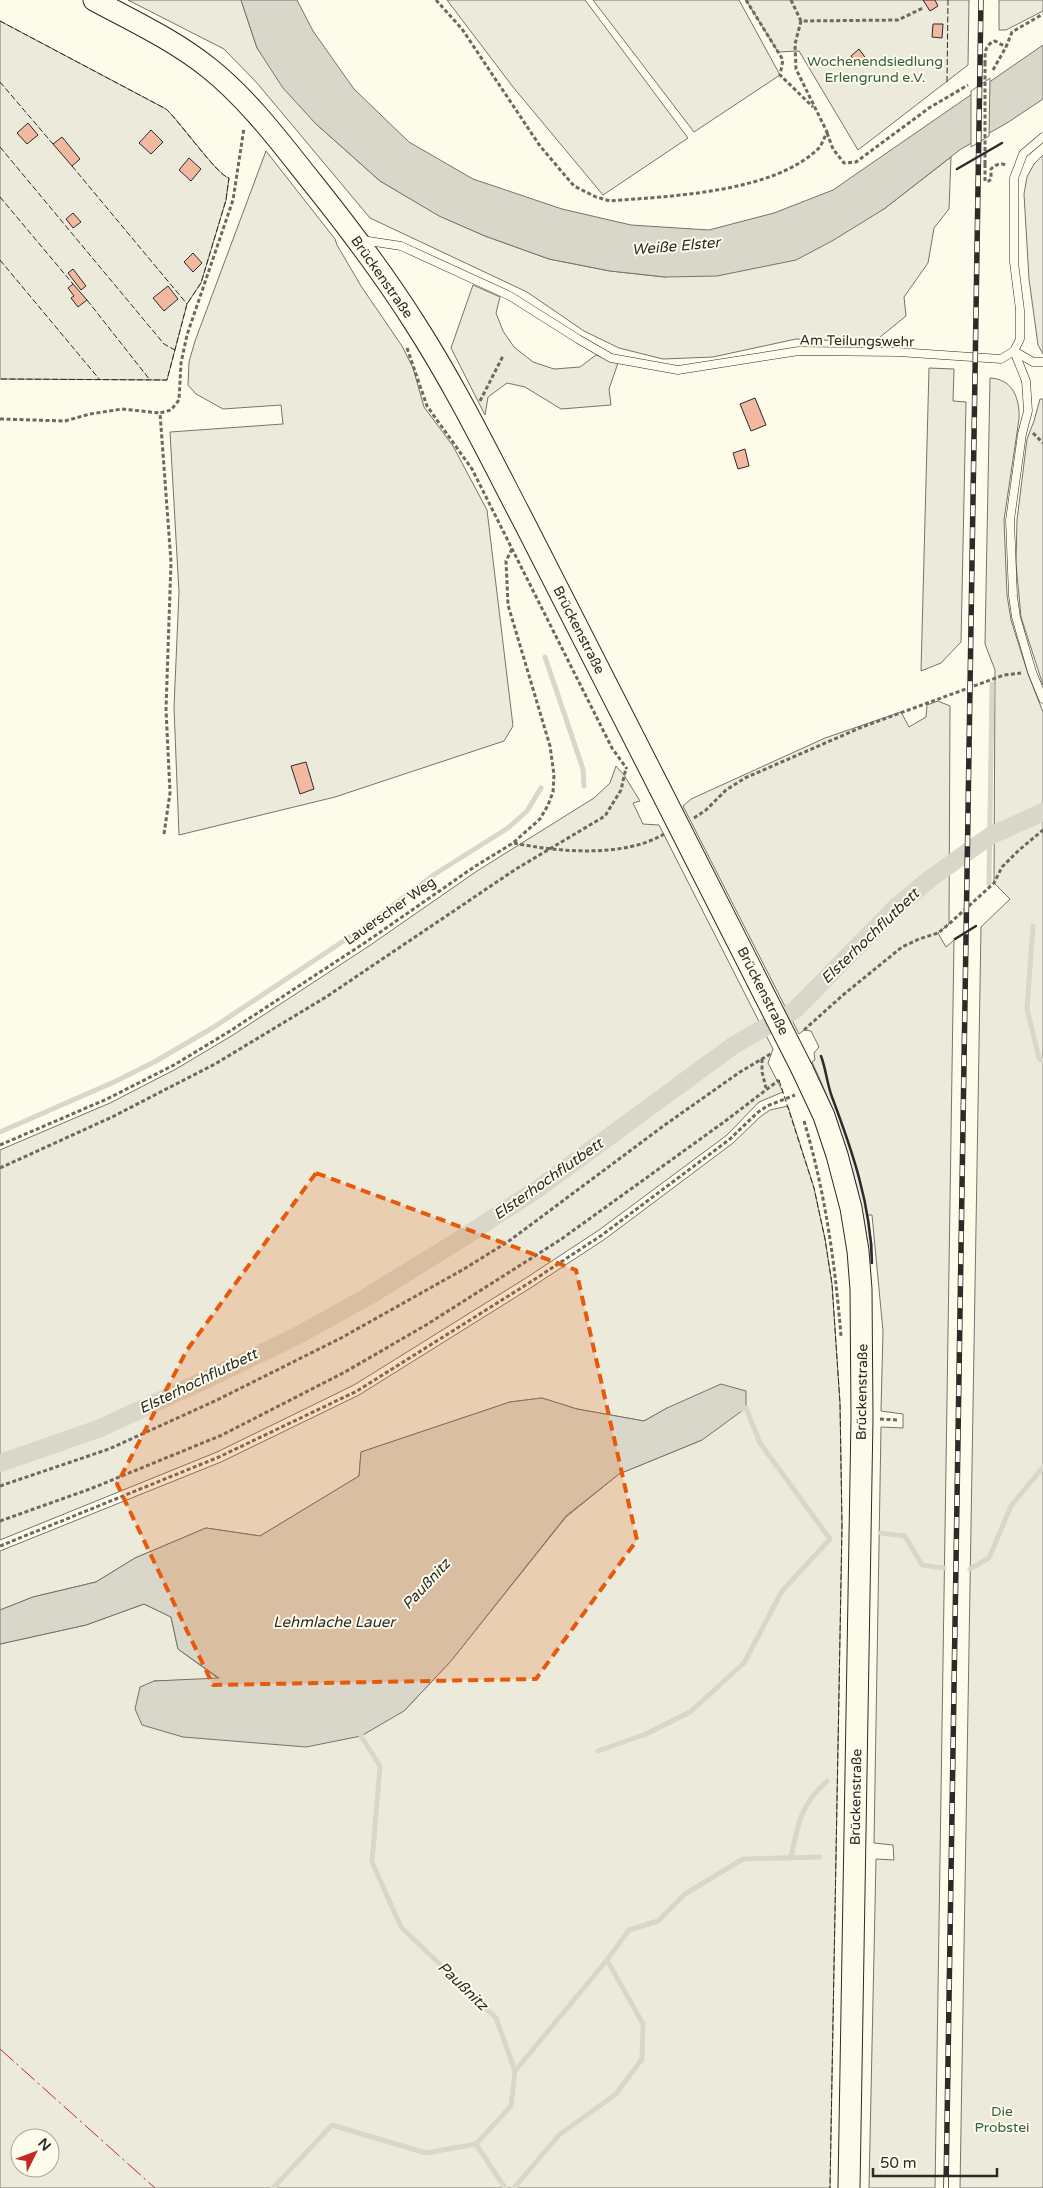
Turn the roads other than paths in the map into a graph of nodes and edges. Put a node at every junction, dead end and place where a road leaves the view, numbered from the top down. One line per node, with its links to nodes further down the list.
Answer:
1 (94, 0): 3 (main road, Brückenstraße)
2 (1043, 137): 4 (lane)
3 (356, 240): 4 (lane, Am Teilungswehr); 7 (main road, Brückenstraße, bridge)
4 (1014, 351): 5 (lane); 6 (lane)
5 (1043, 362)
6 (1043, 699)
7 (849, 2188)

